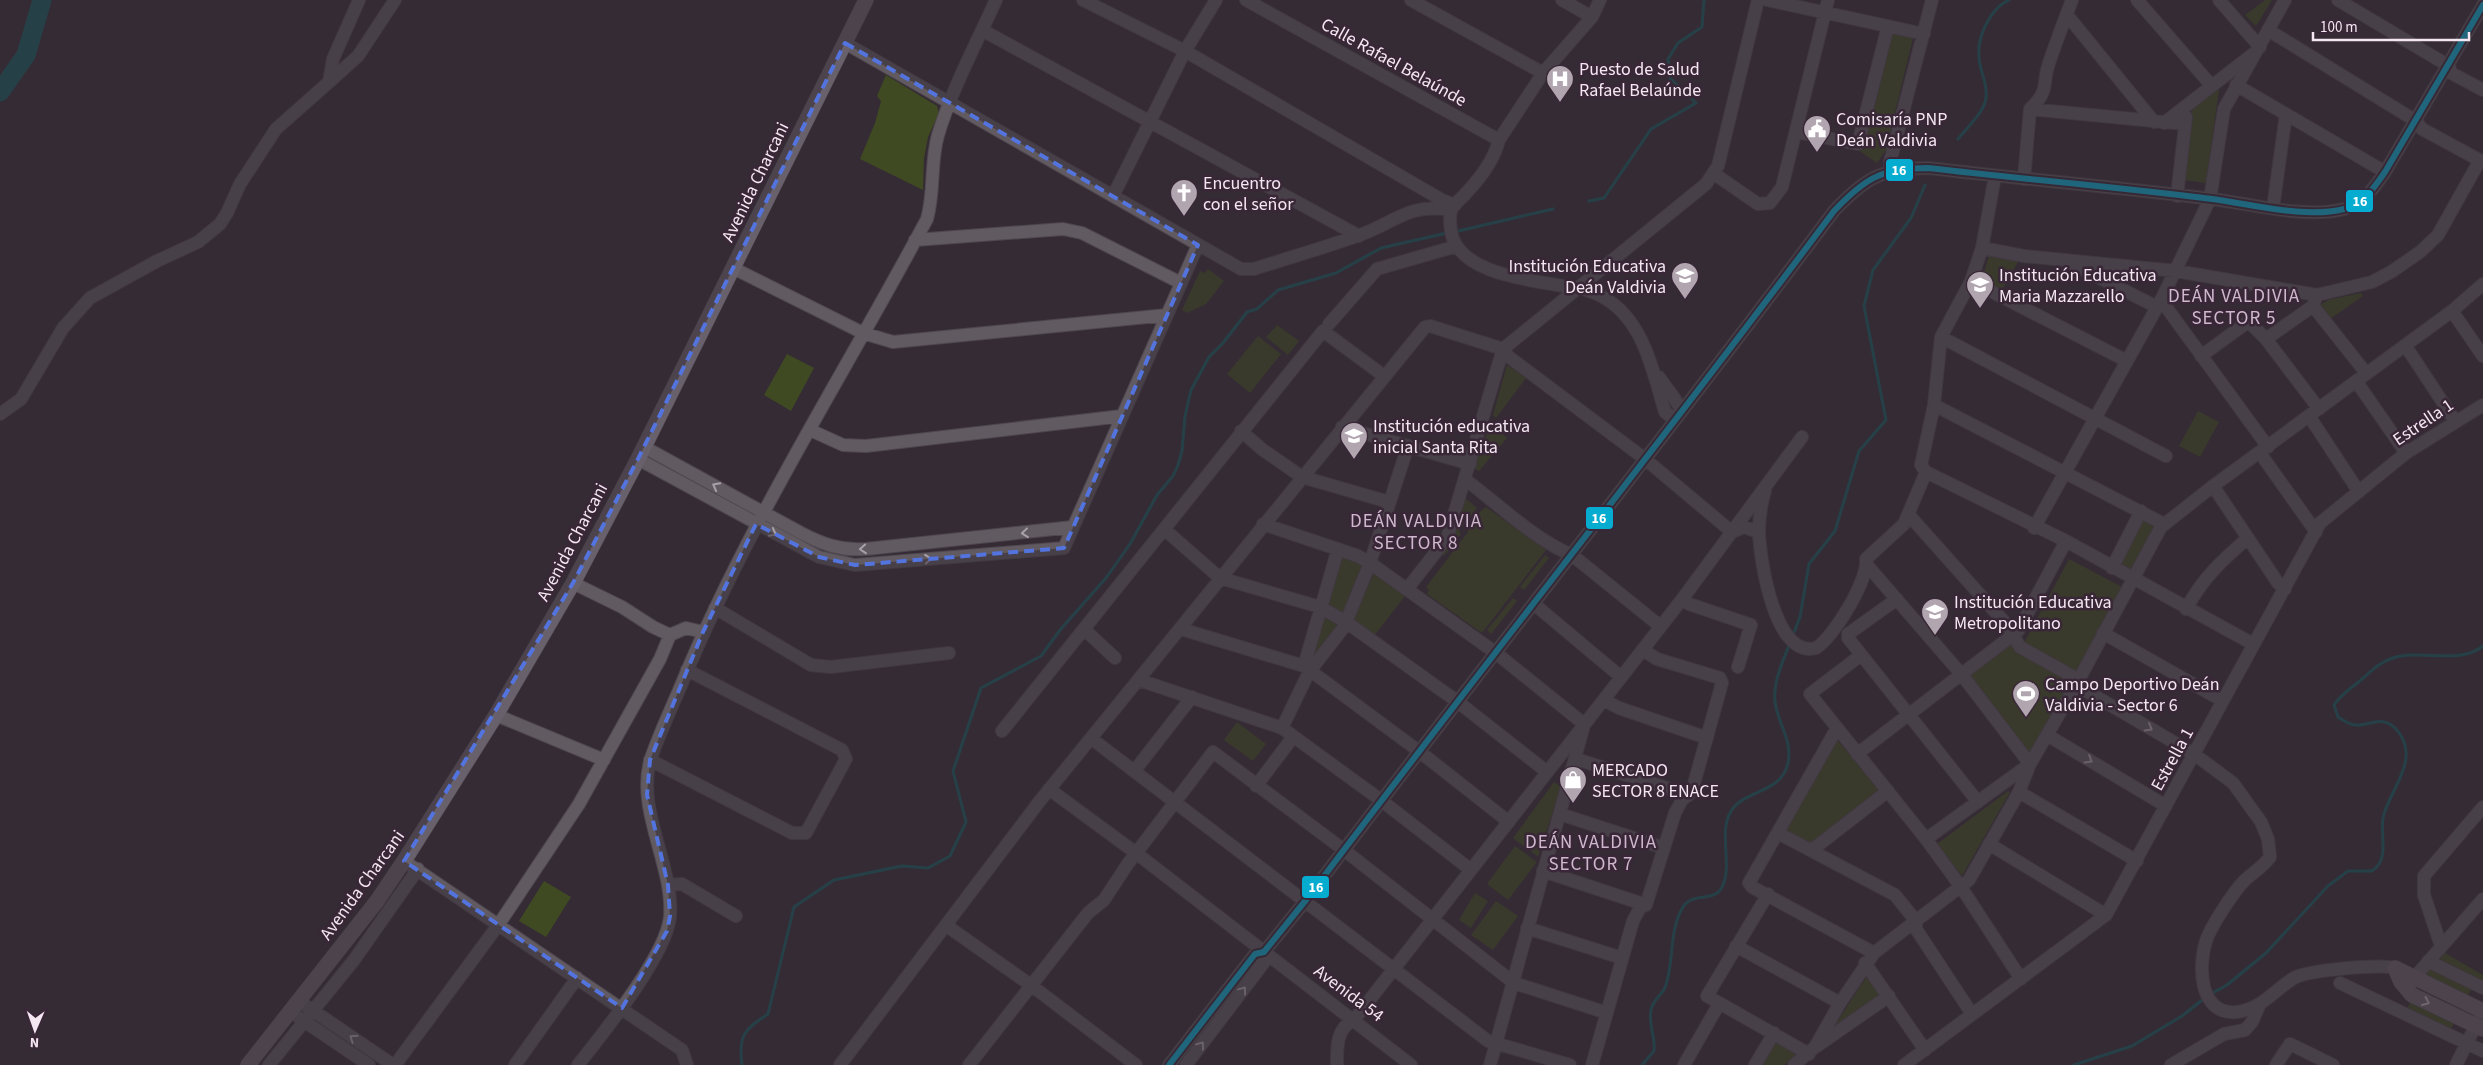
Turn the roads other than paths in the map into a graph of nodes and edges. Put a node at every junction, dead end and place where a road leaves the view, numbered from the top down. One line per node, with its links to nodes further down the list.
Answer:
1 (359, 0): 34 (street)
2 (395, 0): 34 (street)
3 (866, 0): 29 (main road, Avenida Charcani)
4 (996, 0): 26 (street)
5 (1082, 0): 31 (street)
6 (1216, 0): 31 (street)
7 (1246, 0): 47 (street, Calle Rafael Belaúnde)
8 (1411, 0): 33 (street)
9 (1562, 0): 23 (street)
10 (1600, 0): 23 (street)
11 (1758, 0): 51 (street)
12 (1767, 0): 21 (street)
13 (1828, 0): 21 (street)
14 (1932, 0): 28 (street)
15 (2072, 0): 22 (street)
16 (2137, 0): 35 (street)
17 (2219, 0): 30 (street)
18 (2285, 0): 27 (street)
19 (2338, 0): 32 (street)
20 (2483, 4): 24 (street)
21 (1825, 14): 25 (street); 46 (street)
22 (2067, 14): 40 (street); 44 (street)
23 (1592, 17): 33 (street)
24 (2478, 22): 32 (street)
25 (1888, 26): 28 (street); 46 (street)
26 (982, 30): 38 (street); 42 (street)
27 (2268, 30): 30 (street); 43 (street)
28 (1924, 34): 49 (street)
29 (845, 43): 38 (street); 65 (main road, Avenida Charcani)
30 (2260, 48): 35 (street); 36 (street)
31 (1184, 50): 42 (street); 58 (street)
32 (2448, 66): 37 (street); 43 (street)
33 (1542, 73): 47 (street)
34 (329, 82): 92 (street)
35 (2211, 85): 39 (street)
36 (2236, 85): 41 (street); 56 (street)
37 (2483, 90)
38 (950, 102): 54 (street); 60 (street)
39 (2188, 104): 44 (street); 45 (street)
40 (2030, 108): 44 (street); 53 (street)
41 (2286, 114): 50 (street); 57 (street)
42 (1148, 121): 54 (street); 59 (street)
43 (2416, 121): 48 (street); 50 (street)
44 (2159, 122): 45 (street)
45 (2185, 124): 55 (street)
46 (1796, 132): 51 (street)
47 (1499, 140): 58 (street)
48 (2482, 161): 71 (street)
49 (1892, 171): 52 (street); 87 (street)
50 (2385, 172): 57 (street)
51 (1714, 173): 70 (street)
52 (1996, 176): 53 (street); 63 (street)
53 (2024, 179): 55 (street)
54 (1113, 196): 62 (street)
55 (2176, 196): 56 (street)
56 (2210, 199): 57 (street); 66 (street)
57 (2273, 208)
58 (1452, 212): 59 (street); 61 (street)
59 (1359, 236): 62 (street)
60 (916, 240): 68 (street); 76 (street)
61 (1454, 242): 70 (street); 75 (street)
62 (1198, 245): 68 (street)
63 (1982, 248): 64 (street); 67 (street)
64 (2063, 259): 66 (street); 72 (street)
65 (733, 268): 76 (street); 104 (main road, Avenida Charcani)
66 (2176, 271): 71 (street); 72 (street)
67 (1971, 281): 77 (street); 83 (street)
68 (1181, 283): 74 (street)
69 (2483, 284): 73 (street)
70 (1578, 286): 80 (street); 88 (street)
71 (2315, 301): 78 (street); 84 (street)
72 (2159, 303): 81 (street); 83 (street)
73 (2452, 311): 79 (street); 82 (street)
74 (1167, 315): 76 (street); 94 (street)
75 (1329, 324)
76 (863, 333): 98 (street)
77 (1941, 337): 89 (street); 95 (street)
78 (2266, 339): 81 (street); 91 (street)
79 (2405, 345): 84 (street); 96 (street)
80 (1503, 349): 85 (street); 107 (street); 108 (street)
81 (2201, 356): 103 (street)
82 (2483, 356)
83 (2127, 360): 95 (street)
84 (2366, 373): 86 (street)
85 (1384, 376): 97 (street); 99 (street)
86 (2356, 381): 91 (street); 105 (street)
87 (1698, 390): 88 (street); 93 (street)
88 (1667, 401): 93 (street); 101 (street)
89 (1934, 405): 109 (street); 110 (street)
90 (2483, 405): 96 (street, Estrella 1)
91 (2314, 413): 103 (street); 115 (street)
92 (0, 414)
93 (1680, 414): 101 (street)
94 (1122, 416): 98 (street); 123 (street)
95 (2095, 416): 106 (street); 110 (street)
96 (2455, 421): 105 (street, Estrella 1)
97 (1342, 427): 102 (street); 111 (street)
98 (810, 430): 117 (street)
99 (1241, 431): 111 (street); 125 (street)
100 (1802, 437): 113 (street)
101 (1655, 444): 107 (street)
102 (1408, 446): 108 (street); 116 (street)
103 (2264, 450): 114 (street); 128 (street)
104 (641, 453): 117 (street, one-way to 104); 120 (street); 138 (main road, Avenida Charcani)
105 (2406, 453): 115 (street, Estrella 1)
106 (2166, 456)
107 (1646, 459): 126 (street); 132 (street)
108 (1470, 464): 112 (street)
109 (1926, 472): 119 (street); 124 (street)
110 (2065, 472): 118 (street); 124 (street)
111 (1302, 477): 116 (street); 121 (street)
112 (1466, 480): 132 (street); 139 (street)
113 (1767, 483): 126 (street); 127 (street)
114 (2213, 486): 122 (street); 129 (street)
115 (2359, 492): 128 (street, Estrella 1)
116 (1389, 502): 133 (street)
117 (764, 511): 120 (street); 123 (street, one-way to 117)
118 (2141, 512): 122 (street); 135 (street)
119 (1908, 514): 134 (street); 154 (street)
120 (756, 524): 123 (street, one-way to 123); 145 (street)
121 (1264, 524): 131 (street); 136 (street)
122 (2164, 524): 137 (street)
123 (1073, 527)
124 (2034, 528): 130 (street)
125 (1164, 529): 136 (street); 150 (street)
126 (1732, 532): 127 (street); 141 (street)
127 (1759, 532): 134 (street)
128 (2316, 532): 140 (street, Estrella 1)
129 (2248, 538): 140 (street); 146 (street)
130 (2066, 542): 135 (street); 154 (street)
131 (1338, 549): 133 (street); 144 (street)
132 (1572, 555): 143 (street); 148 (street)
133 (1370, 563): 139 (street); 147 (street)
134 (1867, 565): 142 (street)
135 (2112, 568): 137 (street)
136 (1220, 578): 144 (street); 149 (street)
137 (2132, 578): 146 (street); 152 (street)
138 (573, 583): 153 (street); 173 (main road, Avenida Charcani)
139 (1407, 588): 158 (street)
140 (2285, 589): 155 (street, Estrella 1)
141 (1683, 598): 148 (street); 161 (street)
142 (1897, 599): 159 (street); 164 (street)
143 (1534, 604): 158 (street); 165 (street)
144 (1320, 607): 147 (street); 162 (street)
145 (715, 608): 151 (street); 157 (street)
146 (2186, 609): 155 (street)
147 (1346, 622): 162 (street); 171 (street)
148 (1660, 626): 156 (street)
149 (1181, 629): 162 (street); 166 (street)
150 (1085, 630): 160 (street); 177 (street)
151 (703, 632): 153 (street); 163 (street)
152 (2103, 633): 167 (street); 170 (street)
153 (670, 635): 186 (street)
154 (2012, 636): 164 (street); 167 (street)
155 (2253, 644): 170 (street, Estrella 1)
156 (1643, 650): 165 (street); 180 (street)
157 (949, 653)
158 (1496, 653): 171 (street); 174 (street)
159 (1861, 656): 172 (street); 176 (street)
160 (1115, 658)
161 (1738, 667)
162 (1306, 669): 175 (street); 182 (street)
163 (687, 670): 187 (street); 187 (street)
164 (1962, 675): 172 (street); 188 (street)
165 (1621, 677): 169 (street)
166 (1138, 680): 168 (street); 181 (street)
167 (2078, 683): 178 (street); 184 (street, one-way to 184)
168 (1192, 697): 175 (street); 189 (street)
169 (1604, 700): 174 (street); 180 (street)
170 (2223, 701): 184 (street, Estrella 1)
171 (1458, 702): 182 (street); 190 (street)
172 (1909, 714): 183 (street); 198 (street)
173 (496, 715): 186 (street); 210 (main road, Avenida Charcani)
174 (1584, 724): 185 (street); 190 (street)
175 (1282, 728): 179 (street)
176 (1837, 728): 183 (street); 203 (street)
177 (1002, 731)
178 (2047, 735): 188 (street); 199 (street, one-way to 199)
179 (1292, 737): 191 (street); 197 (street)
180 (1707, 738): 195 (street)
181 (1092, 739): 189 (street); 192 (street)
182 (1420, 752): 197 (street); 202 (street)
183 (1857, 754): 193 (street)
184 (2194, 754): 199 (street, Estrella 1); 247 (street)
185 (1576, 759): 195 (street); 201 (street)
186 (604, 760): 225 (street)
187 (650, 760): 215 (street)
188 (2030, 764): 194 (street); 198 (street)
189 (1135, 770): 196 (street)
190 (1547, 772): 202 (street)
191 (1256, 786): 196 (street); 207 (street)
192 (1049, 790): 209 (street, Avenida 54); 226 (street)
193 (1888, 791): 204 (street); 208 (street)
194 (2019, 792): 205 (street); 211 (street)
195 (1688, 795): 206 (street)
196 (1176, 801): 209 (street); 219 (street)
197 (1382, 801): 207 (street); 213 (street)
198 (1978, 802): 204 (street)
199 (2166, 806): 211 (street, Estrella 1)
200 (2483, 808): 229 (street)
201 (1560, 814): 206 (street); 214 (street)
202 (1509, 822): 213 (street)
203 (1778, 833): 208 (street); 217 (street)
204 (1926, 839): 216 (street)
205 (1989, 844): 216 (street); 221 (street)
206 (1664, 848): 220 (street)
207 (1344, 850): 219 (street); 223 (street)
208 (1812, 850): 224 (street)
209 (1136, 853): 230 (street, Avenida 54); 242 (street)
210 (404, 860): 212 (street); 248 (main road, Avenida Charcani)
211 (2137, 861): 221 (street, Estrella 1)
212 (418, 869): 225 (street); 250 (street)
213 (1471, 870): 223 (street)
214 (1543, 871): 220 (street); 227 (street)
215 (668, 885): 222 (street); 249 (street)
216 (1961, 887): 224 (street); 238 (street)
217 (1768, 894): 228 (street); 231 (street)
218 (2483, 899): 229 (street)
219 (1306, 900): 230 (street); 236 (street)
220 (1646, 905): 232 (street)
221 (2106, 915): 238 (street, Estrella 1)
222 (736, 916)
223 (1434, 920): 236 (street); 239 (street)
224 (1916, 921): 231 (street); 253 (street)
225 (499, 924): 237 (street); 267 (street)
226 (947, 926): 242 (street); 271 (street)
227 (1527, 928): 232 (street); 239 (street)
228 (1736, 946): 245 (street); 246 (street)
229 (2441, 946): 233 (street)
230 (1264, 952): 254 (street, Avenida 54); 273 (street); 274 (street, one-way to 230)
231 (1874, 953): 234 (street)
232 (1622, 958): 252 (street)
233 (2428, 961): 241 (street); 243 (street)
234 (1866, 964): 244 (street); 245 (street)
235 (2395, 968): 241 (main road); 247 (street)
236 (1395, 969): 254 (street); 258 (street)
237 (577, 978): 249 (street); 268 (street)
238 (2021, 978): 253 (street, Estrella 1)
239 (1514, 983): 252 (street); 258 (street)
240 (2340, 983): 259 (street)
241 (2411, 984): 251 (main road); 256 (main road, one-way to 256)
242 (1032, 986): 263 (street); 272 (street)
243 (2483, 988)
244 (1889, 996): 260 (street); 261 (street)
245 (1840, 1003): 261 (street)
246 (1719, 1004): 257 (street); 280 (street)
247 (2260, 1004): 284 (street)
248 (294, 1006): 250 (street); 255 (street); 264 (main road, Avenida Charcani)
249 (622, 1008): 269 (street); 270 (street)
250 (314, 1011): 255 (street); 267 (street, one-way to 250)
251 (2483, 1011): 256 (street)
252 (1607, 1014): 279 (street)
253 (1972, 1014): 260 (street, Estrella 1)
254 (1354, 1020): 275 (street); 276 (street, Avenida 54)
255 (305, 1022): 265 (street); 266 (street)
256 (2479, 1027): 259 (street)
257 (1774, 1033): 261 (street); 281 (street)
258 (1497, 1043): 277 (street); 278 (street)
259 (2467, 1043): 262 (street); 287 (street)
260 (1925, 1050): 283 (street, Estrella 1)
261 (1812, 1051): 282 (street)
262 (2483, 1051)
263 (974, 1063)
264 (248, 1065)
265 (269, 1065)
266 (369, 1065)
267 (394, 1065)
268 (515, 1065)
269 (578, 1065)
270 (687, 1065)
271 (840, 1065)
272 (1136, 1065)
273 (1169, 1065)
274 (1186, 1065)
275 (1336, 1065)
276 (1411, 1065)
277 (1490, 1065)
278 (1570, 1065)
279 (1592, 1065)
280 (1684, 1065)
281 (1755, 1065)
282 (1794, 1065)
283 (1904, 1065)
284 (2171, 1065)
285 (2276, 1065): 286 (street)
286 (2334, 1065)
287 (2456, 1065)

